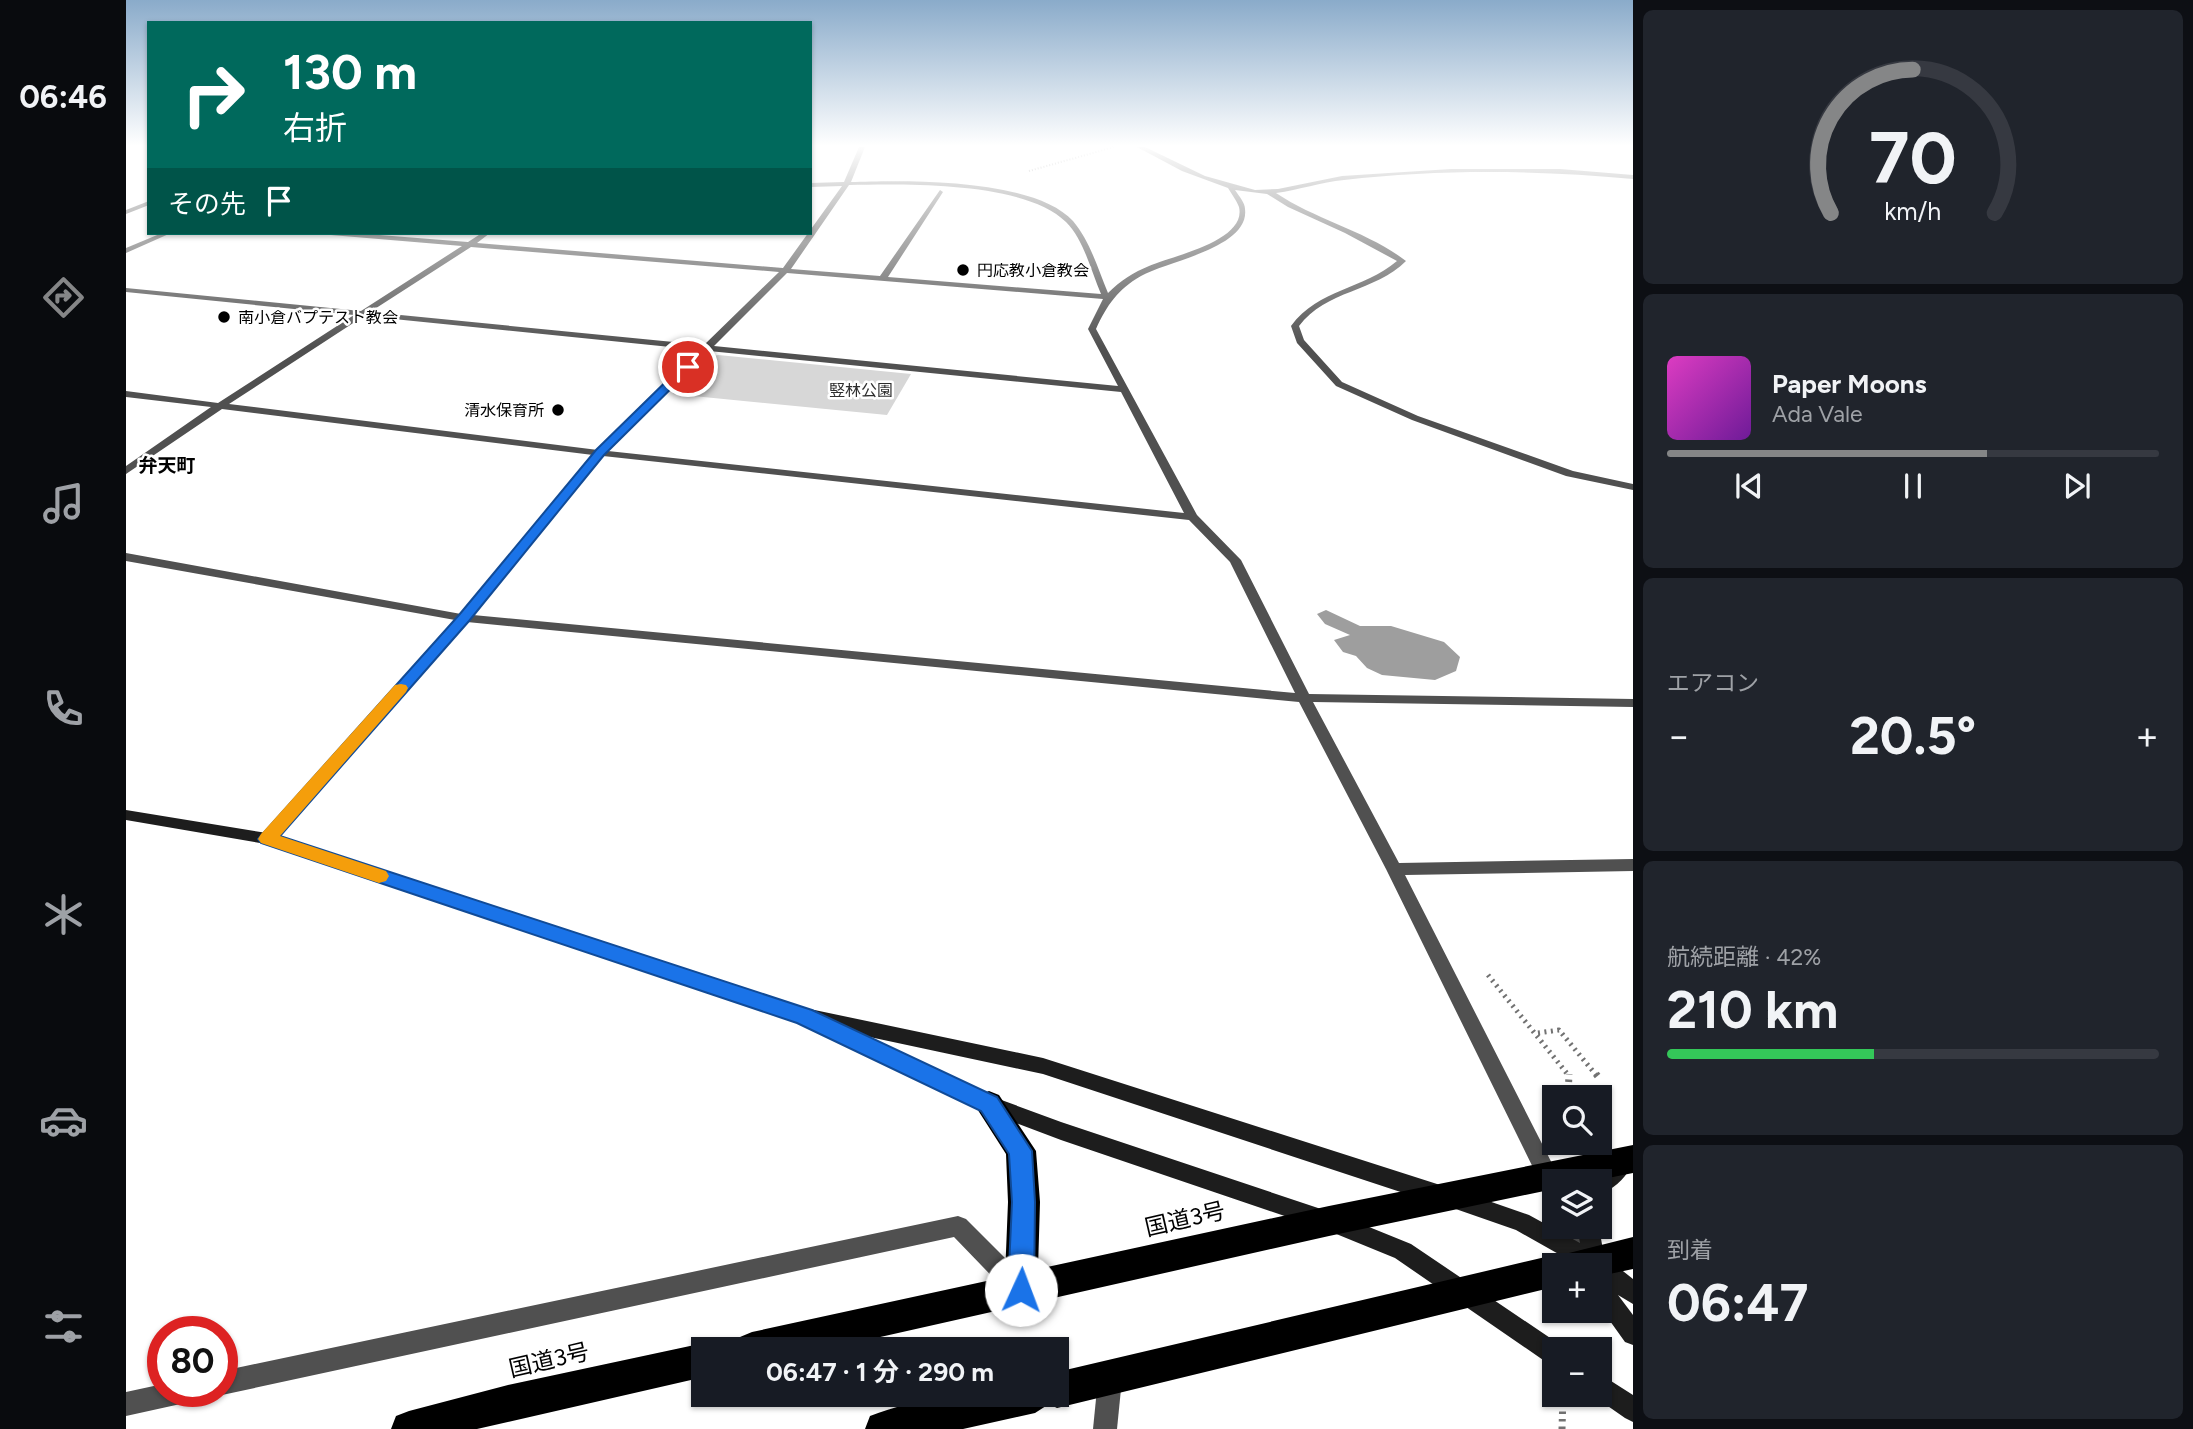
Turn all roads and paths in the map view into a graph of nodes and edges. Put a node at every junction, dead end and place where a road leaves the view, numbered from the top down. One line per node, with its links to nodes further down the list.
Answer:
1 (825, 214): 6 (street)
2 (926, 214): 14 (street)
3 (1057, 214): 16 (street)
4 (1243, 214): 16 (street)
5 (1308, 214): 24 (street)
6 (812, 233)
7 (162, 235): 12 (street)
8 (356, 235): 11 (street)
9 (484, 235): 11 (street)
10 (811, 235): 13 (street)
11 (469, 244): 13 (street); 17 (street)
12 (126, 251)
13 (786, 270): 14 (street); 18 (street)
14 (883, 278): 16 (street)
15 (126, 290): 17 (street)
16 (1106, 297): 19 (street)
17 (362, 314): 18 (street); 21 (street)
18 (705, 349): 19 (street); 22 (street)
19 (1125, 390): 25 (street)
20 (126, 394): 21 (street)
21 (221, 405): 22 (street); 23 (street)
22 (600, 453): 25 (street); 27 (street)
23 (126, 471)
24 (1633, 487)
25 (1192, 517): 28 (street)
26 (126, 557): 27 (street)
27 (464, 618): 28 (street); 31 (street)
28 (1304, 698): 29 (street); 33 (street)
29 (1633, 703)
30 (126, 815): 31 (street)
31 (267, 839): 35 (street)
32 (1633, 865): 33 (street)
33 (1394, 869): 41 (street)
34 (1488, 975): 36 (path)
35 (804, 1016): 39 (street); 45 (street)
36 (1538, 1033): 37 (path); 38 (path)
37 (1600, 1079)
38 (1569, 1085)
39 (989, 1104): 46 (street); 52 (highway)
40 (1633, 1159): 42 (highway, 国道3号); 43 (street)
41 (1544, 1169)
42 (1597, 1169)
43 (1612, 1173)
44 (1542, 1183): 45 (highway, 国道3号)
45 (1448, 1197): 46 (highway, 国道3号); 47 (street)
46 (1329, 1221): 52 (highway, 国道3号); 53 (street)
47 (1571, 1253)
48 (1633, 1253): 49 (highway)
49 (1612, 1260)
50 (1542, 1274): 53 (highway)
51 (1612, 1279): 54 (street)
52 (1021, 1290): 57 (highway, 国道3号); 61 (street)
53 (1466, 1292): 58 (street); 60 (highway)
54 (1633, 1293)
55 (1612, 1306): 56 (street)
56 (1633, 1334)
57 (807, 1337)
58 (1542, 1346)
59 (691, 1363): 69 (highway, 国道3号)
60 (1110, 1378): 62 (highway); 71 (street)
61 (238, 1380)
62 (1069, 1387)
63 (1612, 1395): 68 (street)
64 (147, 1399): 65 (street)
65 (126, 1404)
66 (982, 1407): 70 (highway)
67 (1563, 1407): 72 (path)
68 (1633, 1410)
69 (409, 1429)
70 (884, 1429)
71 (1105, 1429)
72 (1562, 1429)

